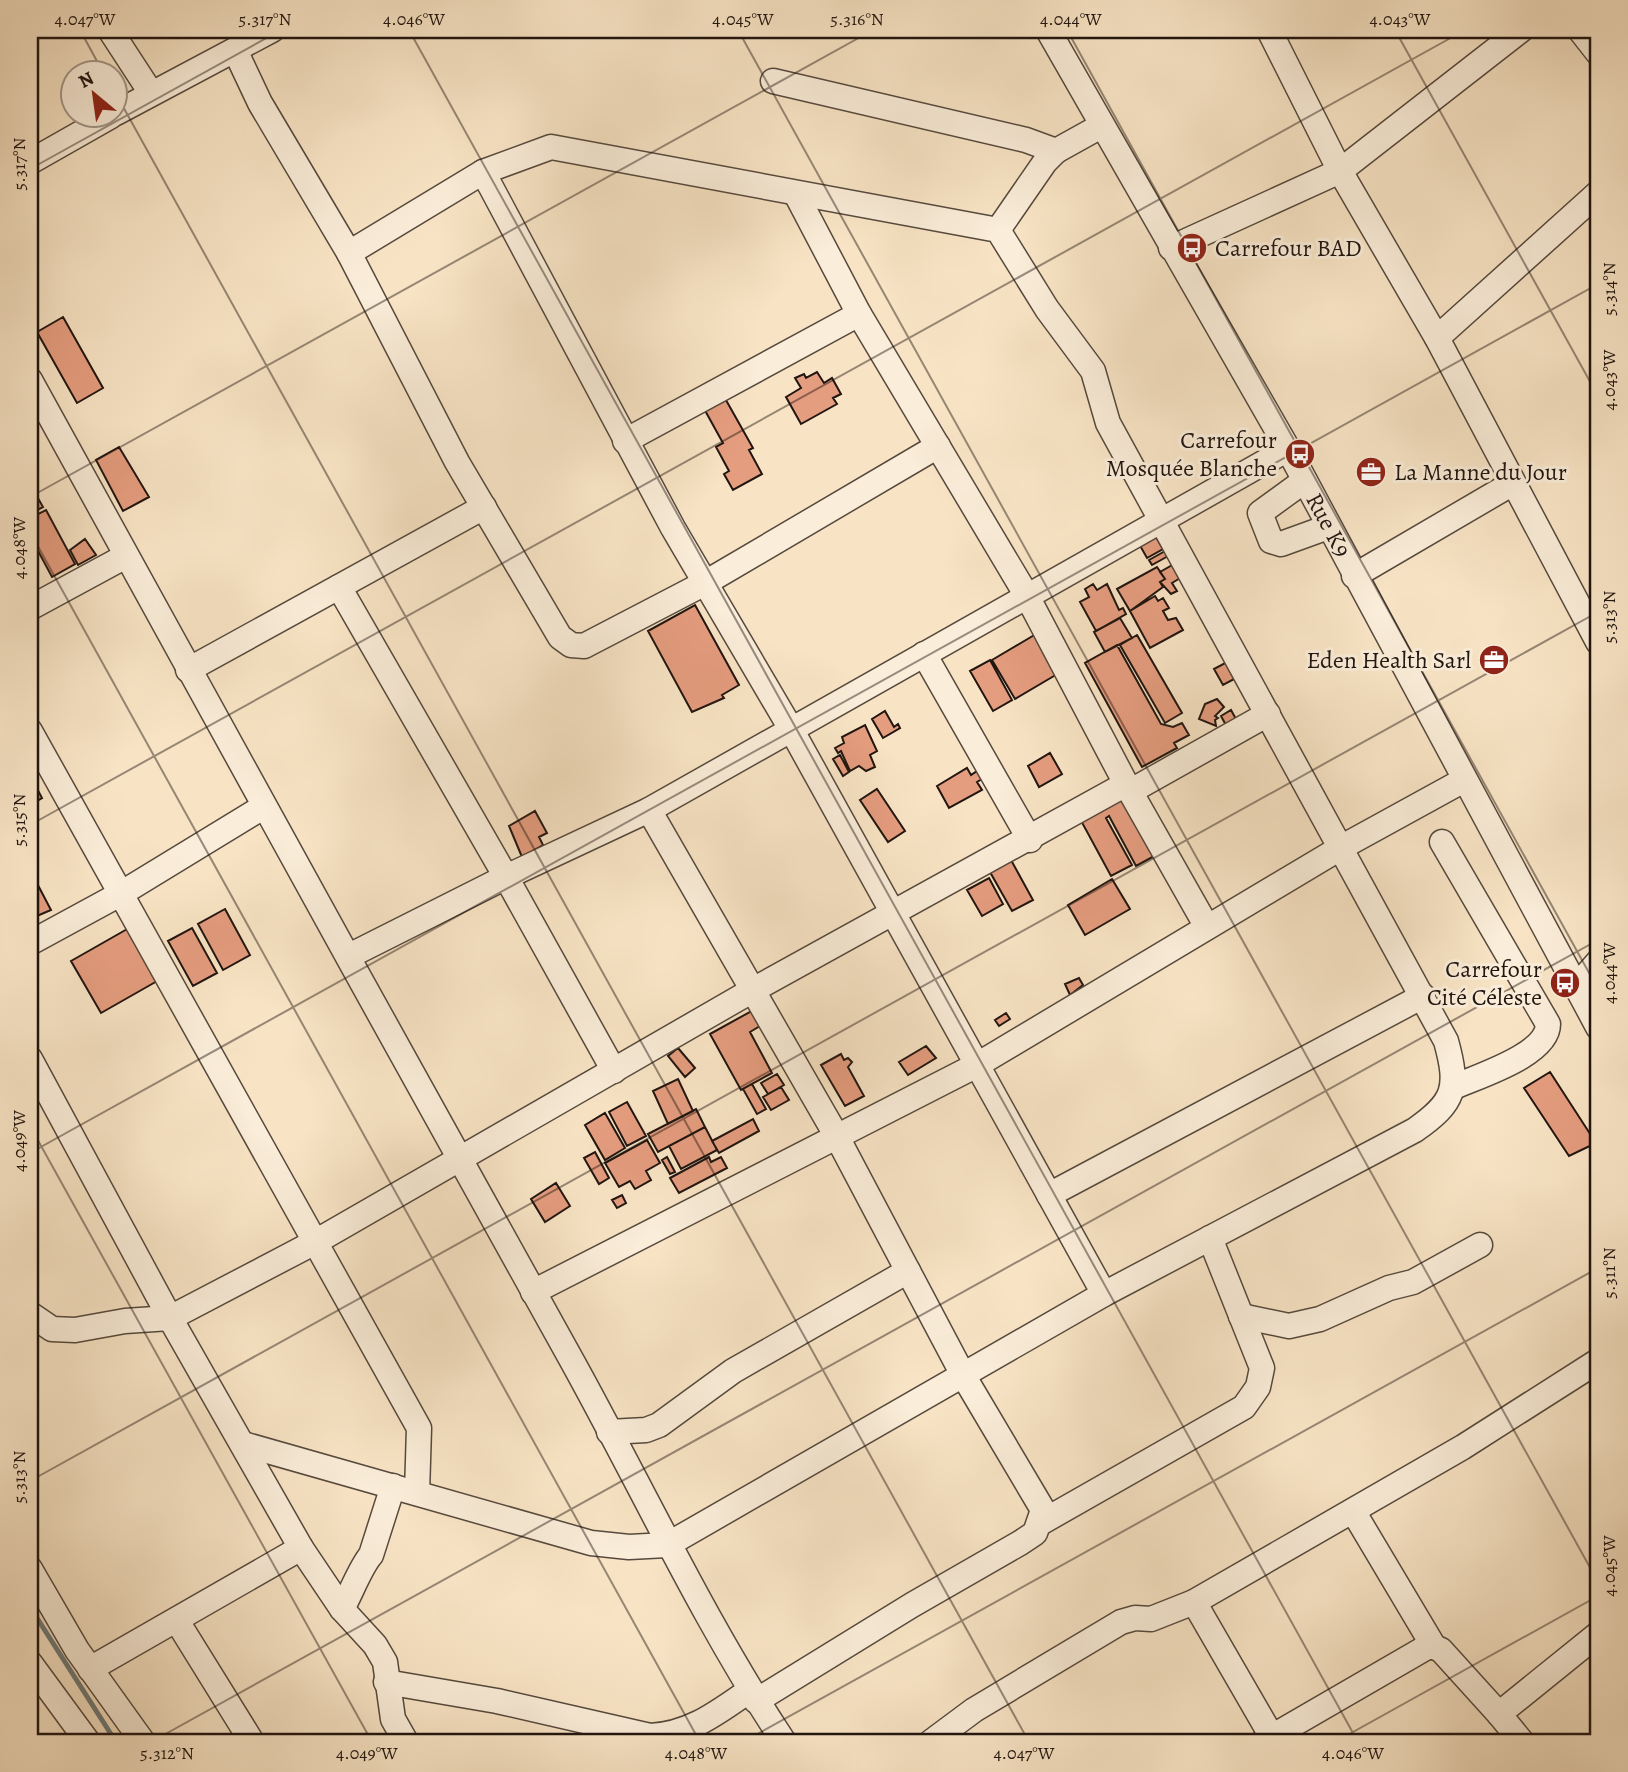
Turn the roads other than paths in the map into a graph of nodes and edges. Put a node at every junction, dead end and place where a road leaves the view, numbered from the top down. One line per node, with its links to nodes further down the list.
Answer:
1 (110, 30): 10 (street)
2 (272, 30): 7 (street)
3 (1048, 30): 12 (street, Rue K9)
4 (1269, 30): 16 (street)
5 (1521, 30): 16 (street)
6 (1580, 30): 8 (street)
7 (234, 50): 10 (street); 22 (street)
8 (1598, 53)
9 (773, 81): 14 (street)
10 (151, 93): 11 (street)
11 (130, 105)
12 (1101, 126): 14 (street); 21 (street, Rue K9)
13 (85, 130): 15 (street)
14 (1056, 151): 20 (street)
15 (30, 162)
16 (1340, 171): 21 (street); 24 (street)
17 (484, 172): 19 (street); 22 (street); 27 (street)
18 (1598, 193): 24 (street)
19 (796, 194): 20 (street); 23 (street)
20 (998, 230): 33 (street)
21 (1171, 248): 29 (street, Rue K9)
22 (349, 253): 32 (street)
23 (859, 314): 27 (street); 28 (street)
24 (1437, 338): 31 (street)
25 (30, 380): 26 (street)
26 (38, 414): 35 (street)
27 (625, 441): 37 (street)
28 (937, 446): 37 (street); 39 (street)
29 (1287, 449): 30 (street, Rue K9); 33 (street)
30 (1304, 481): 34 (street, Rue K9); 34 (street)
31 (1513, 483): 36 (street); 41 (street)
32 (484, 507): 37 (street); 38 (street)
33 (1163, 519): 39 (street); 44 (street)
34 (1328, 527): 36 (street, Rue K9)
35 (126, 556): 40 (street); 43 (street)
36 (1354, 576): 47 (street, Rue K9)
37 (705, 583): 45 (street)
38 (339, 587): 43 (street); 54 (street)
39 (1027, 596): 42 (street); 48 (street)
40 (30, 608)
41 (1598, 642)
42 (924, 654): 45 (street); 51 (street)
43 (188, 670): 49 (street)
44 (1268, 714): 48 (street); 53 (street)
45 (791, 729): 50 (street); 56 (street)
46 (30, 731): 55 (street)
47 (1464, 780): 53 (street); 61 (street, Rue K9)
48 (1129, 788): 51 (street); 57 (street)
49 (263, 807): 55 (street); 59 (street)
50 (649, 810): 54 (street); 62 (street)
51 (1030, 840): 56 (street)
52 (1442, 842): 68 (street)
53 (1342, 847): 57 (street); 63 (street)
54 (506, 877): 59 (street); 67 (street)
55 (122, 894): 58 (street); 73 (street)
56 (892, 913): 62 (street); 66 (street)
57 (1207, 927): 66 (street)
58 (30, 943)
59 (349, 956): 70 (street)
60 (1598, 962): 61 (street)
61 (1576, 987): 64 (street, Rue K9)
62 (754, 990): 67 (street); 69 (street)
63 (1423, 996): 68 (street); 71 (street)
64 (1598, 1027)
65 (30, 1059): 80 (street)
66 (977, 1065): 69 (street); 71 (street)
67 (614, 1071): 70 (street)
68 (1454, 1087): 72 (street)
69 (836, 1135): 75 (street); 76 (street)
70 (459, 1160): 73 (street); 76 (street)
71 (1049, 1195): 77 (street)
72 (1210, 1238): 77 (street); 79 (street)
73 (317, 1241): 80 (street); 86 (street)
74 (1480, 1245): 79 (street)
75 (908, 1271): 82 (street); 83 (street)
76 (533, 1292): 83 (street)
77 (1104, 1294): 82 (street)
78 (30, 1314): 80 (street)
79 (1241, 1316): 88 (street)
80 (170, 1318): 84 (street)
81 (1598, 1361): 87 (street)
82 (963, 1375): 88 (street); 89 (street)
83 (609, 1432): 89 (street)
84 (243, 1444): 85 (street); 90 (street)
85 (393, 1486): 86 (street); 93 (street)
86 (417, 1493): 89 (street)
87 (1353, 1511): 92 (street); 96 (street)
88 (1042, 1522): 100 (street)
89 (667, 1545): 100 (street)
90 (301, 1548): 93 (street); 94 (street)
91 (30, 1569): 98 (street)
92 (1194, 1602): 102 (street); 108 (street)
93 (342, 1609): 99 (street)
94 (177, 1621): 98 (street); 105 (street)
95 (1598, 1634): 101 (street)
96 (1434, 1647): 101 (street); 102 (street)
97 (30, 1662): 103 (street)
98 (90, 1669): 104 (street)
99 (386, 1682): 100 (street); 106 (street)
100 (753, 1695): 107 (street)
101 (1499, 1714): 109 (street)
102 (1267, 1739)
103 (88, 1742)
104 (143, 1742)
105 (252, 1742)
106 (406, 1742)
107 (783, 1742)
108 (931, 1742)
109 (1522, 1742)

